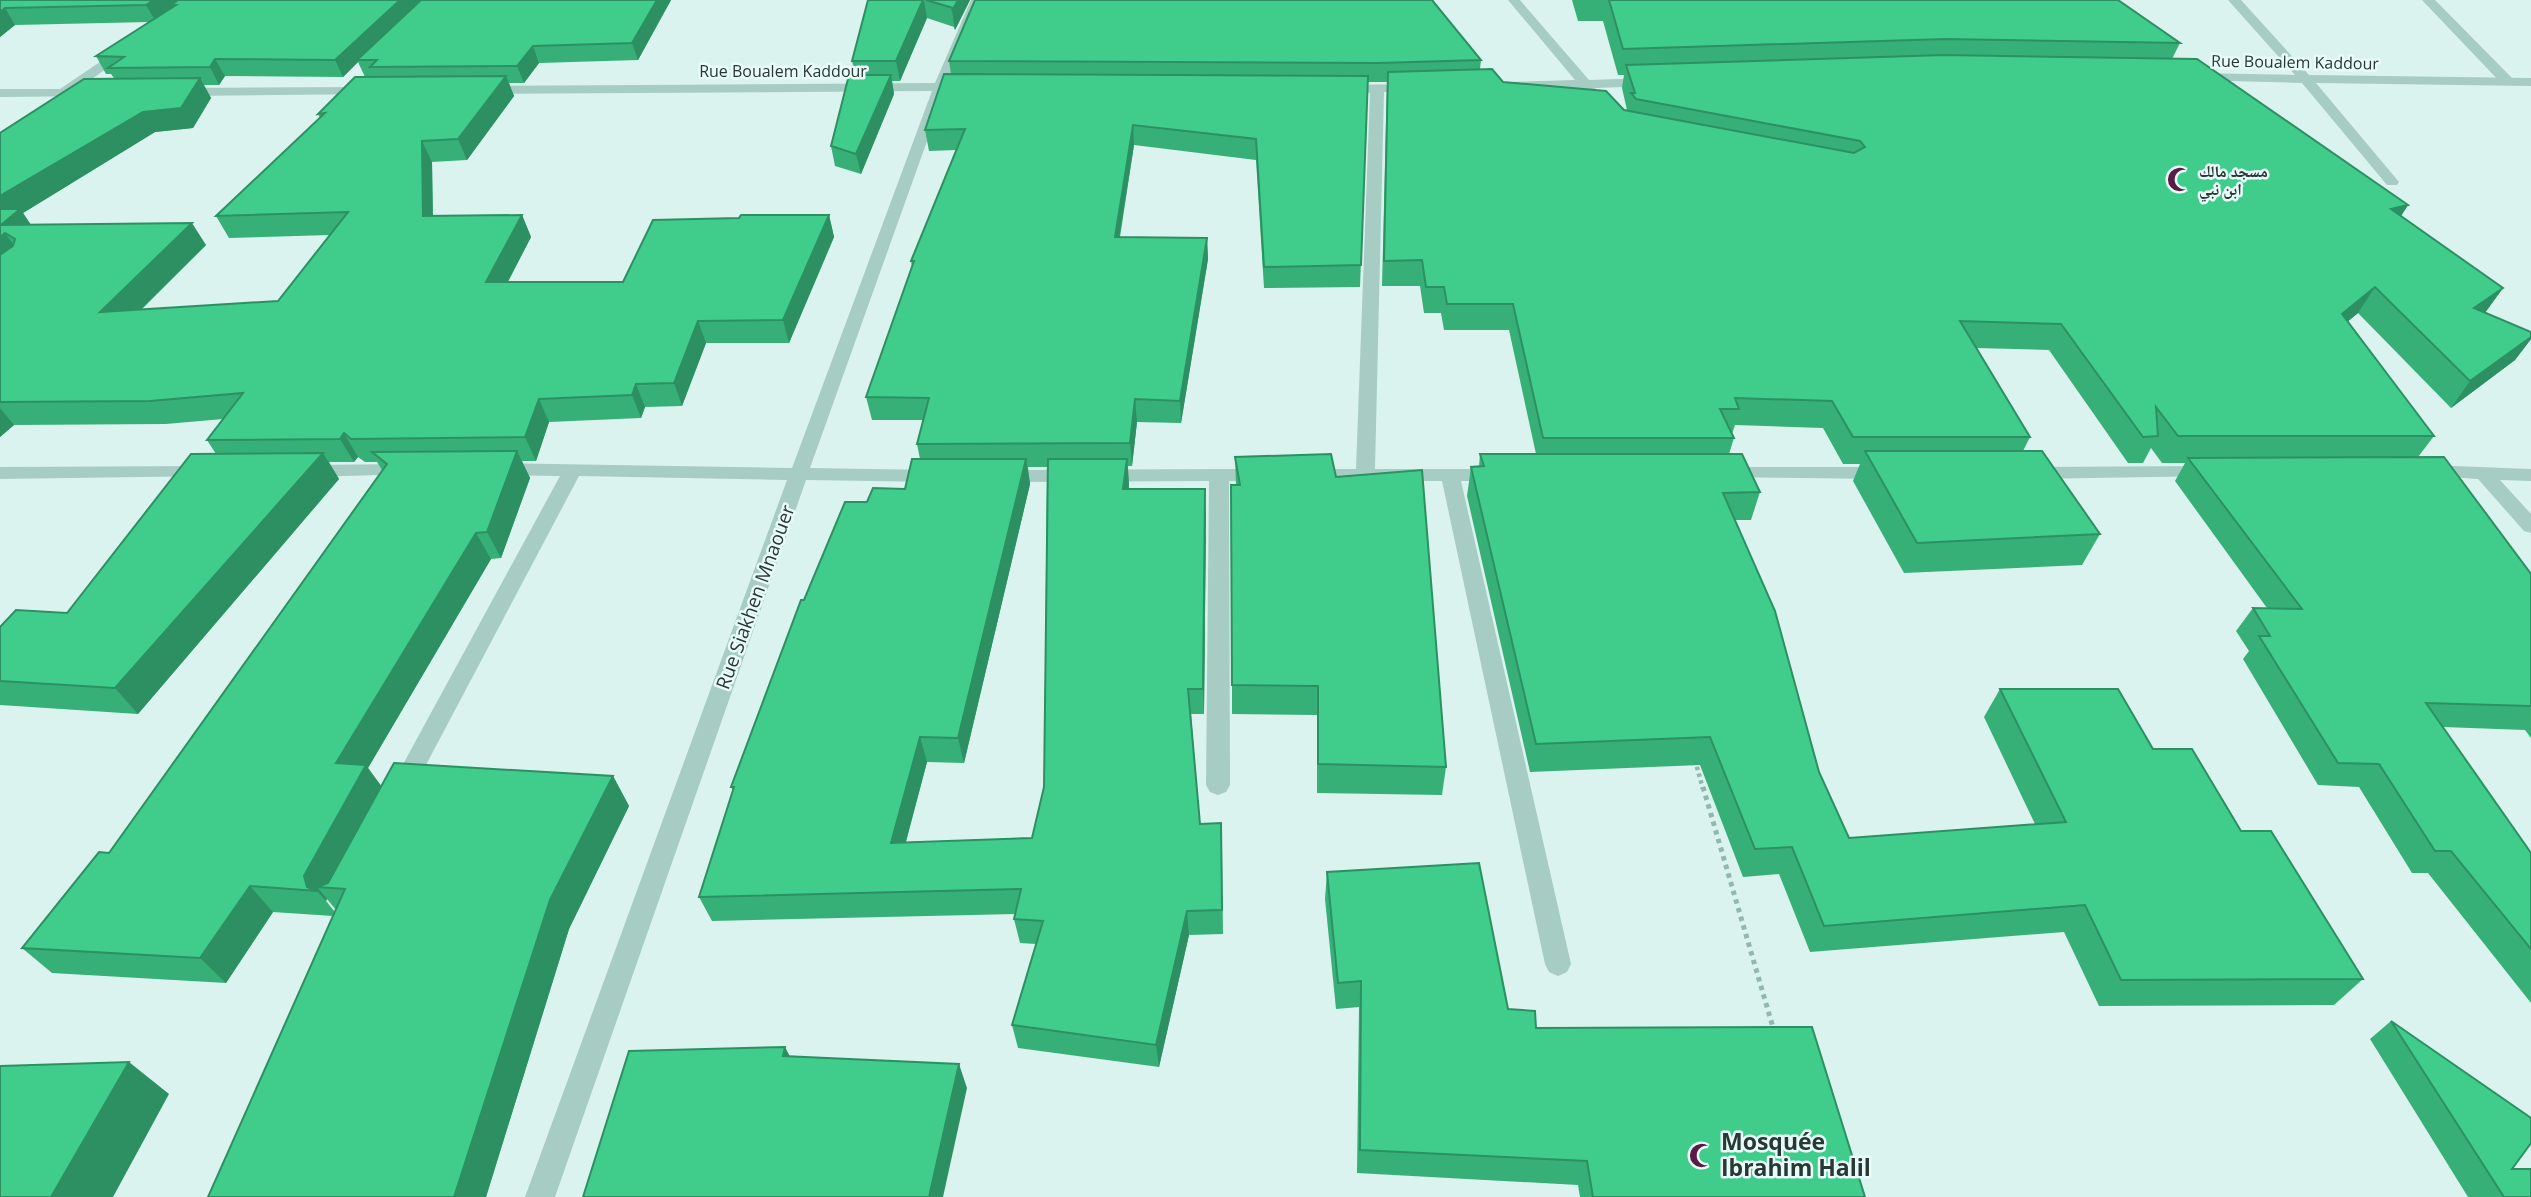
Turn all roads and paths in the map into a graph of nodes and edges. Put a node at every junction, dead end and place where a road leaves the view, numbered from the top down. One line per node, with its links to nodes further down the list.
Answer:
1 (976, 0): 14 (street, Rue Siakhen Mnaouer)
2 (1514, 0): 12 (street)
3 (2234, 0): 8 (street)
4 (2428, 0): 10 (street)
5 (143, 39): 24 (street)
6 (359, 73): 20 (street)
7 (2183, 77): 8 (street, Rue Boualem Kaddour)
8 (2307, 80): 10 (street, Rue Boualem Kaddour); 27 (street)
9 (1665, 81): 12 (street)
10 (2508, 82): 11 (street, Rue Boualem Kaddour)
11 (2531, 82)
12 (1585, 84): 13 (street); 26 (street)
13 (1502, 86)
14 (940, 87): 15 (street, Rue Boualem Kaddour); 19 (street, Rue Boualem Kaddour); 45 (street, Rue Siakhen Mnaouer)
15 (981, 87)
16 (1433, 88): 18 (street)
17 (1323, 89): 18 (street)
18 (1377, 89): 41 (street)
19 (465, 90)
20 (339, 91): 21 (street); 22 (street)
21 (381, 91)
22 (159, 92)
23 (0, 93): 24 (street)
24 (63, 93): 25 (street)
25 (104, 93)
26 (1601, 102)
27 (2392, 181)
28 (573, 469): 30 (street); 45 (street); 51 (street)
29 (433, 470): 32 (street)
30 (475, 470)
31 (223, 471): 36 (street)
32 (293, 471)
33 (2412, 471): 34 (street)
34 (2481, 471): 44 (street); 48 (street)
35 (2219, 472): 38 (street)
36 (0, 473)
37 (1902, 473): 39 (street)
38 (2012, 473)
39 (1709, 474)
40 (1220, 475): 41 (street); 47 (street); 50 (street)
41 (1365, 475): 42 (street)
42 (1450, 475): 43 (street); 52 (street)
43 (1518, 475)
44 (2531, 475)
45 (798, 476): 46 (street); 54 (street, Rue Siakhen Mnaouer)
46 (961, 476)
47 (988, 476)
48 (2531, 526)
49 (1694, 756): 53 (path)
50 (1218, 785)
51 (392, 806)
52 (1558, 964)
53 (1776, 1038)
54 (540, 1197)

